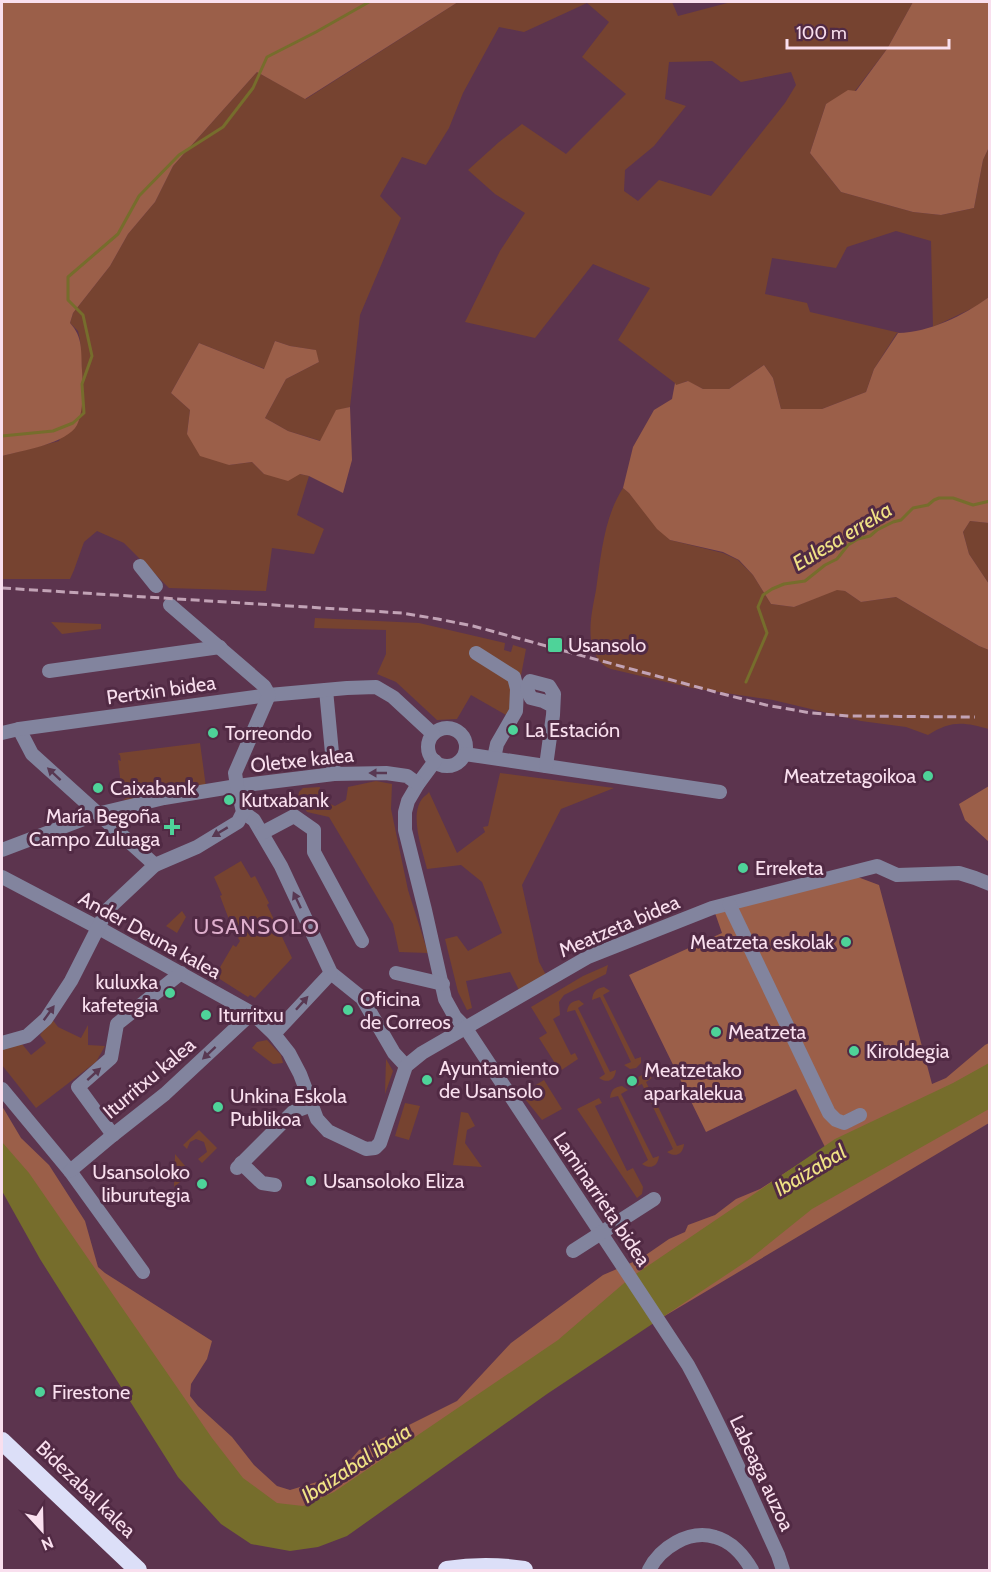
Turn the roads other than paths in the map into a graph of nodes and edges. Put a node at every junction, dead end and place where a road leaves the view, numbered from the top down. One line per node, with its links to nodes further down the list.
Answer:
1 (140, 566): 2 (street)
2 (156, 586)
3 (170, 605): 4 (street)
4 (220, 647): 6 (street, Pertxin bidea); 8 (street)
5 (476, 653): 14 (street)
6 (49, 670)
7 (326, 690): 8 (street, Pertxin bidea); 12 (street, Pertxin bidea); 17 (street)
8 (267, 691): 10 (street, Pertxin bidea); 19 (street)
9 (553, 706): 16 (street)
10 (19, 729): 11 (street, Pertxin bidea); 22 (street, one-way to 10)
11 (2, 733)
12 (433, 734): 13 (street); 15 (street)
13 (465, 754): 14 (street); 15 (street)
14 (494, 758): 16 (street)
15 (435, 761): 18 (street, Laminarrieta bidea)
16 (546, 766): 20 (street)
17 (334, 774): 18 (street, Oletxe kalea, one-way to 17); 19 (street, Oletxe kalea)
18 (418, 784): 34 (street, Laminarrieta bidea)
19 (237, 786): 21 (street, Oletxe kalea); 22 (street)
20 (720, 792)
21 (243, 812): 23 (street); 25 (street, one-way to 25)
22 (97, 814): 24 (street); 25 (street)
23 (262, 833): 30 (street); 32 (street, one-way to 23)
24 (2, 850)
25 (155, 865): 29 (street)
26 (2, 877): 29 (street, Ander Deuna kalea)
27 (990, 884): 28 (street, Meatzeta bidea)
28 (729, 904): 36 (street, Meatzeta bidea); 42 (street)
29 (97, 927): 31 (street, Ander Deuna kalea); 38 (street, one-way to 29)
30 (363, 941)
31 (181, 973): 35 (street, Ander Deuna kalea); 43 (street, one-way to 31)
32 (331, 973): 37 (street, one-way to 32); 39 (street)
33 (396, 973): 34 (street)
34 (442, 984): 36 (street, Laminarrieta bidea)
35 (252, 1013): 37 (street, Ander Deuna kalea); 43 (street, Iturritxu kalea, one-way to 43)
36 (465, 1028): 39 (street); 47 (street, Laminarrieta bidea)
37 (274, 1034): 41 (street, Ander Deuna kalea)
38 (2, 1043)
39 (406, 1066): 41 (street, Ander Deuna kalea)
40 (2, 1089): 44 (street)
41 (312, 1105): 45 (street)
42 (860, 1115)
43 (112, 1135): 44 (street, Iturritxu kalea)
44 (70, 1171): 49 (street)
45 (275, 1185)
46 (654, 1199): 47 (street)
47 (602, 1233): 48 (street); 50 (street, Laminarrieta bidea)
48 (573, 1251)
49 (143, 1272)
50 (703, 1392): 57 (street, Labeaga auzoa)
51 (2, 1441): 52 (highway, Bidezabal kalea)
52 (138, 1570)
53 (447, 1570): 54 (highway)
54 (524, 1570)
55 (649, 1570): 56 (street)
56 (752, 1570)
57 (783, 1570)

